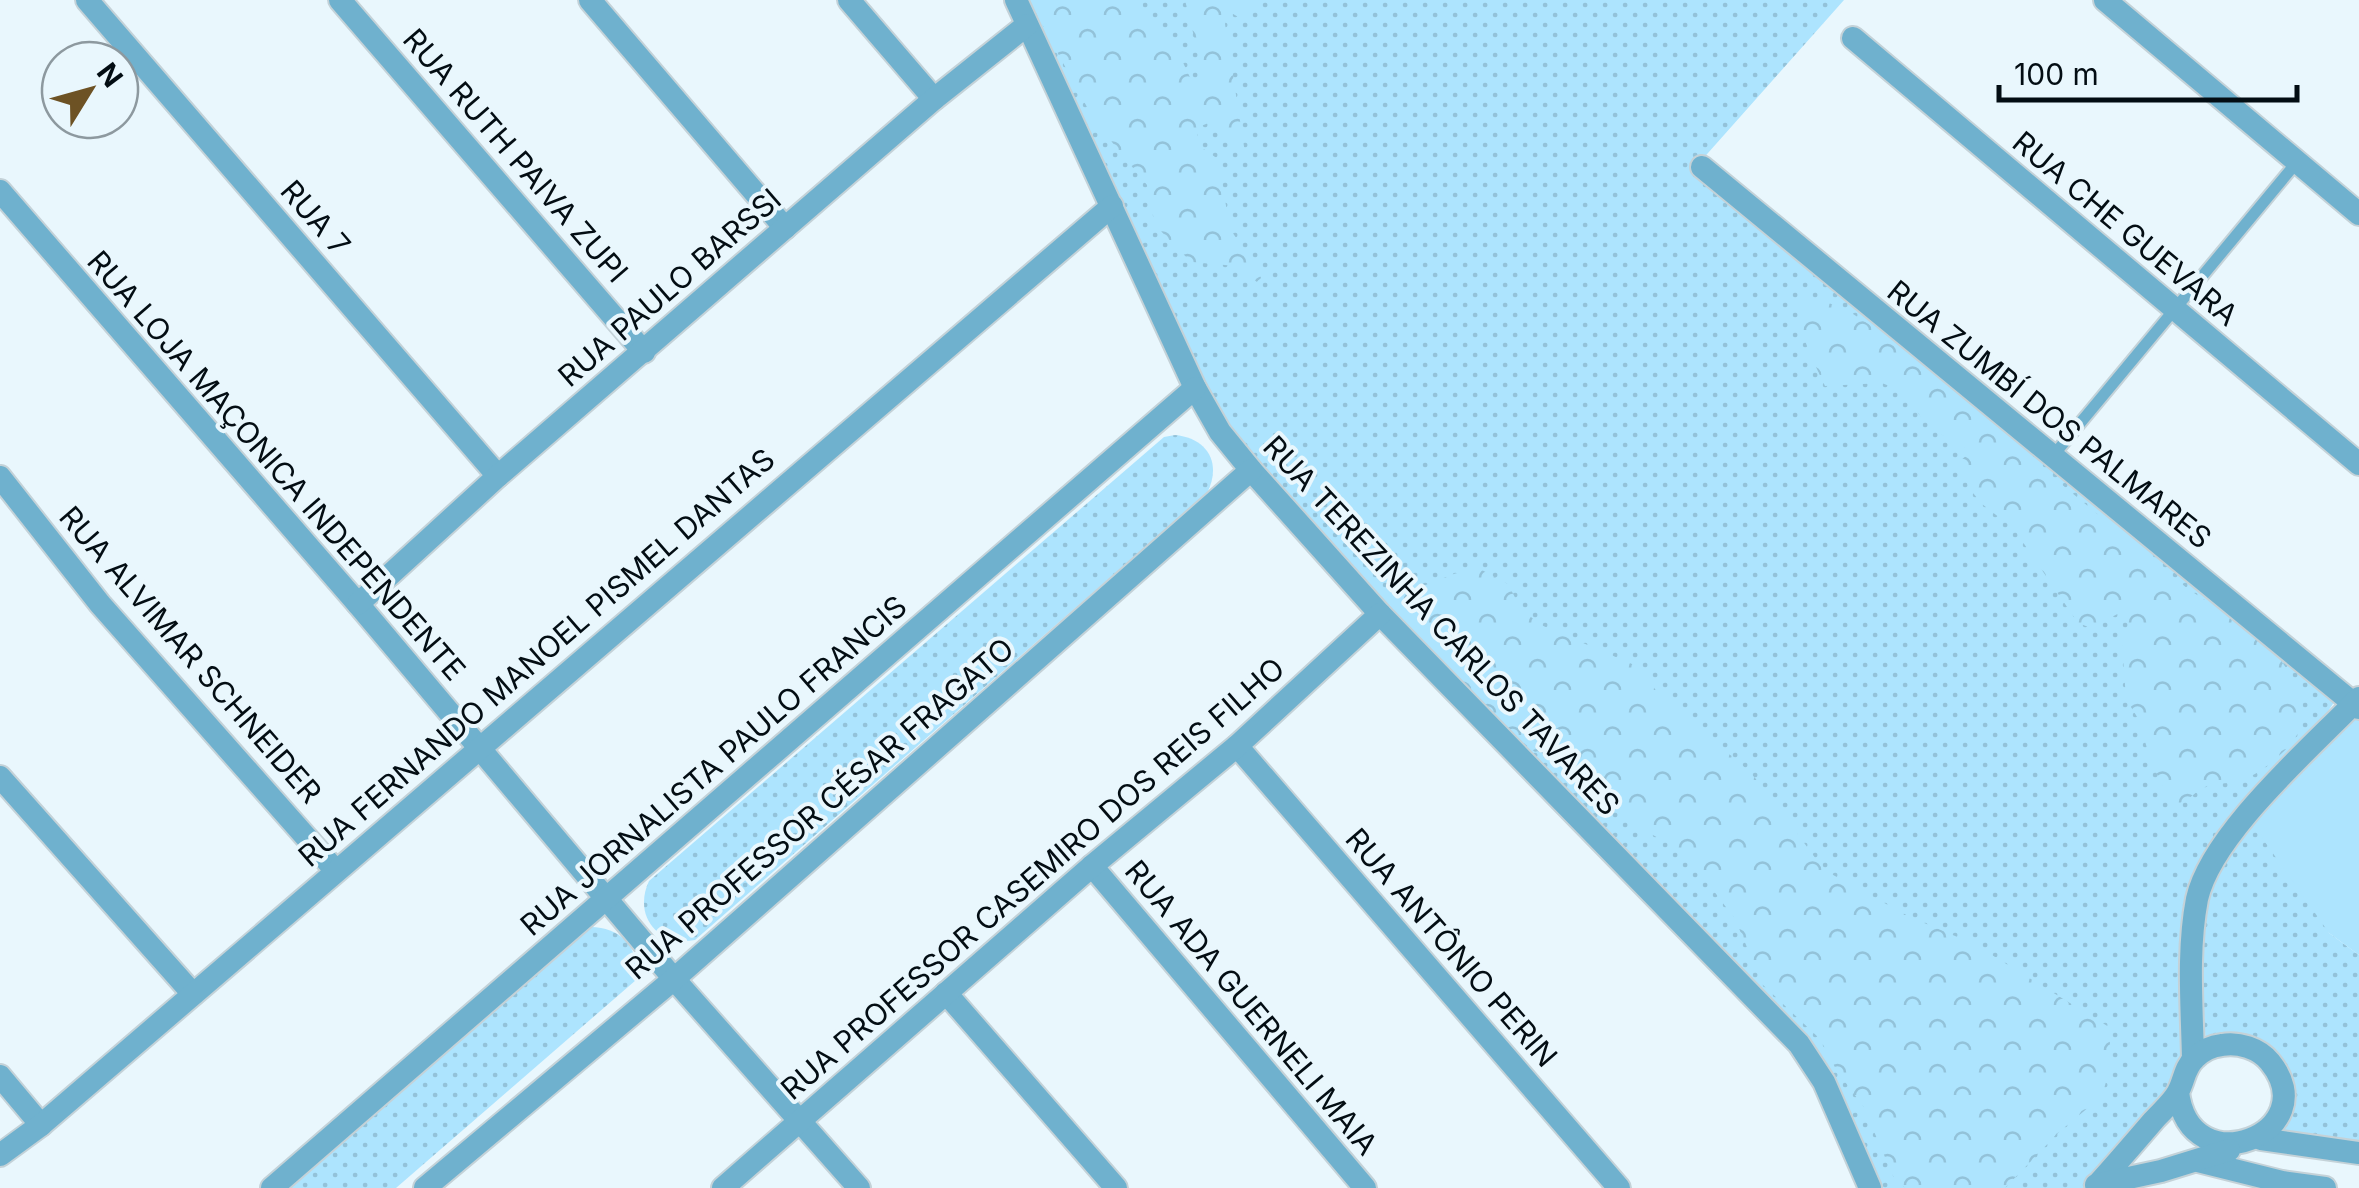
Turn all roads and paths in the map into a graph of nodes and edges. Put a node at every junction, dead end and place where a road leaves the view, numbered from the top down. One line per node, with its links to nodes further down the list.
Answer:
1 (87, 0): 22 (street, RUA 7)
2 (340, 0): 17 (street, RUA RUTH PAIVA ZUPI)
3 (590, 0): 15 (street)
4 (849, 0): 9 (street)
5 (1016, 0): 7 (street, RUA TEREZINHA CARLOS TAVARES)
6 (2105, 0): 10 (street)
7 (1028, 25): 9 (street, RUA PAULO BARSSI); 13 (street, RUA TEREZINHA CARLOS TAVARES)
8 (1853, 38): 16 (street, RUA CHE GUEVARA)
9 (934, 99): 15 (street, RUA PAULO BARSSI)
10 (2297, 162): 14 (street); 16 (lane)
11 (1702, 167): 19 (street, RUA ZUMBÍ DOS PALMARES)
12 (0, 191): 24 (street, RUA LOJA MAÇONICA INDEPENDENTE)
13 (1112, 206): 18 (street, RUA TEREZINHA CARLOS TAVARES); 28 (street, RUA FERNANDO MANOEL PISMEL DANTAS)
14 (2359, 214)
15 (786, 228): 17 (street, RUA PAULO BARSSI)
16 (2173, 310): 19 (lane); 20 (street, RUA CHE GUEVARA)
17 (644, 352): 22 (street, RUA PAULO BARSSI)
18 (1195, 388): 21 (street, RUA TEREZINHA CARLOS TAVARES); 32 (street, RUA JORNALISTA PAULO FRANCIS)
19 (2052, 457): 26 (street, RUA ZUMBÍ DOS PALMARES)
20 (2359, 464)
21 (1251, 470): 25 (street, RUA TEREZINHA CARLOS TAVARES); 33 (street, RUA PROFESSOR CÉSAR FRAGATO)
22 (498, 476): 24 (street, RUA PAULO BARSSI)
23 (0, 478): 31 (street, RUA ALVIMAR SCHNEIDER)
24 (358, 604): 28 (street, RUA LOJA MAÇONICA INDEPENDENTE)
25 (1380, 614): 27 (street, RUA PROFESSOR CASEMIRO DOS REIS FILHO); 56 (street, RUA TEREZINHA CARLOS TAVARES)
26 (2357, 703): 36 (street)
27 (1237, 746): 30 (street, RUA PROFESSOR CASEMIRO DOS REIS FILHO); 55 (street, RUA ANTÔNIO PERIN)
28 (478, 748): 31 (street, RUA FERNANDO MANOEL PISMEL DANTAS); 32 (street, RUA LOJA MAÇONICA INDEPENDENTE)
29 (0, 777): 35 (street)
30 (1092, 866): 34 (street, RUA PROFESSOR CASEMIRO DOS REIS FILHO); 54 (street, RUA ADA GUERNELI MAIA)
31 (336, 870): 35 (street, RUA FERNANDO MANOEL PISMEL DANTAS)
32 (607, 899): 33 (street, RUA LOJA MAÇONICA INDEPENDENTE); 49 (street, RUA JORNALISTA PAULO FRANCIS)
33 (674, 979): 39 (street, RUA LOJA MAÇONICA INDEPENDENTE); 50 (street, RUA PROFESSOR CÉSAR FRAGATO)
34 (946, 993): 39 (street, RUA PROFESSOR CASEMIRO DOS REIS FILHO); 53 (street)
35 (193, 994): 40 (street, RUA FERNANDO MANOEL PISMEL DANTAS)
36 (2192, 1060): 38 (street); 41 (street)
37 (0, 1076): 40 (street)
38 (2178, 1092): 43 (street); 48 (street)
39 (800, 1120): 51 (street, RUA PROFESSOR CASEMIRO DOS REIS FILHO); 52 (street, RUA LOJA MAÇONICA INDEPENDENTE)
40 (41, 1126): 45 (street, RUA FERNANDO MANOEL PISMEL DANTAS)
41 (2261, 1139): 42 (street); 43 (street)
42 (2287, 1142): 44 (street); 47 (street)
43 (2233, 1149): 46 (street)
44 (2359, 1152)
45 (0, 1154)
46 (2195, 1160): 47 (street); 48 (street)
47 (2282, 1182): 57 (street)
48 (2093, 1186)
49 (272, 1188)
50 (424, 1188)
51 (723, 1188)
52 (859, 1188)
53 (1116, 1188)
54 (1365, 1188)
55 (1619, 1188)
56 (1870, 1188)
57 (2325, 1188)

